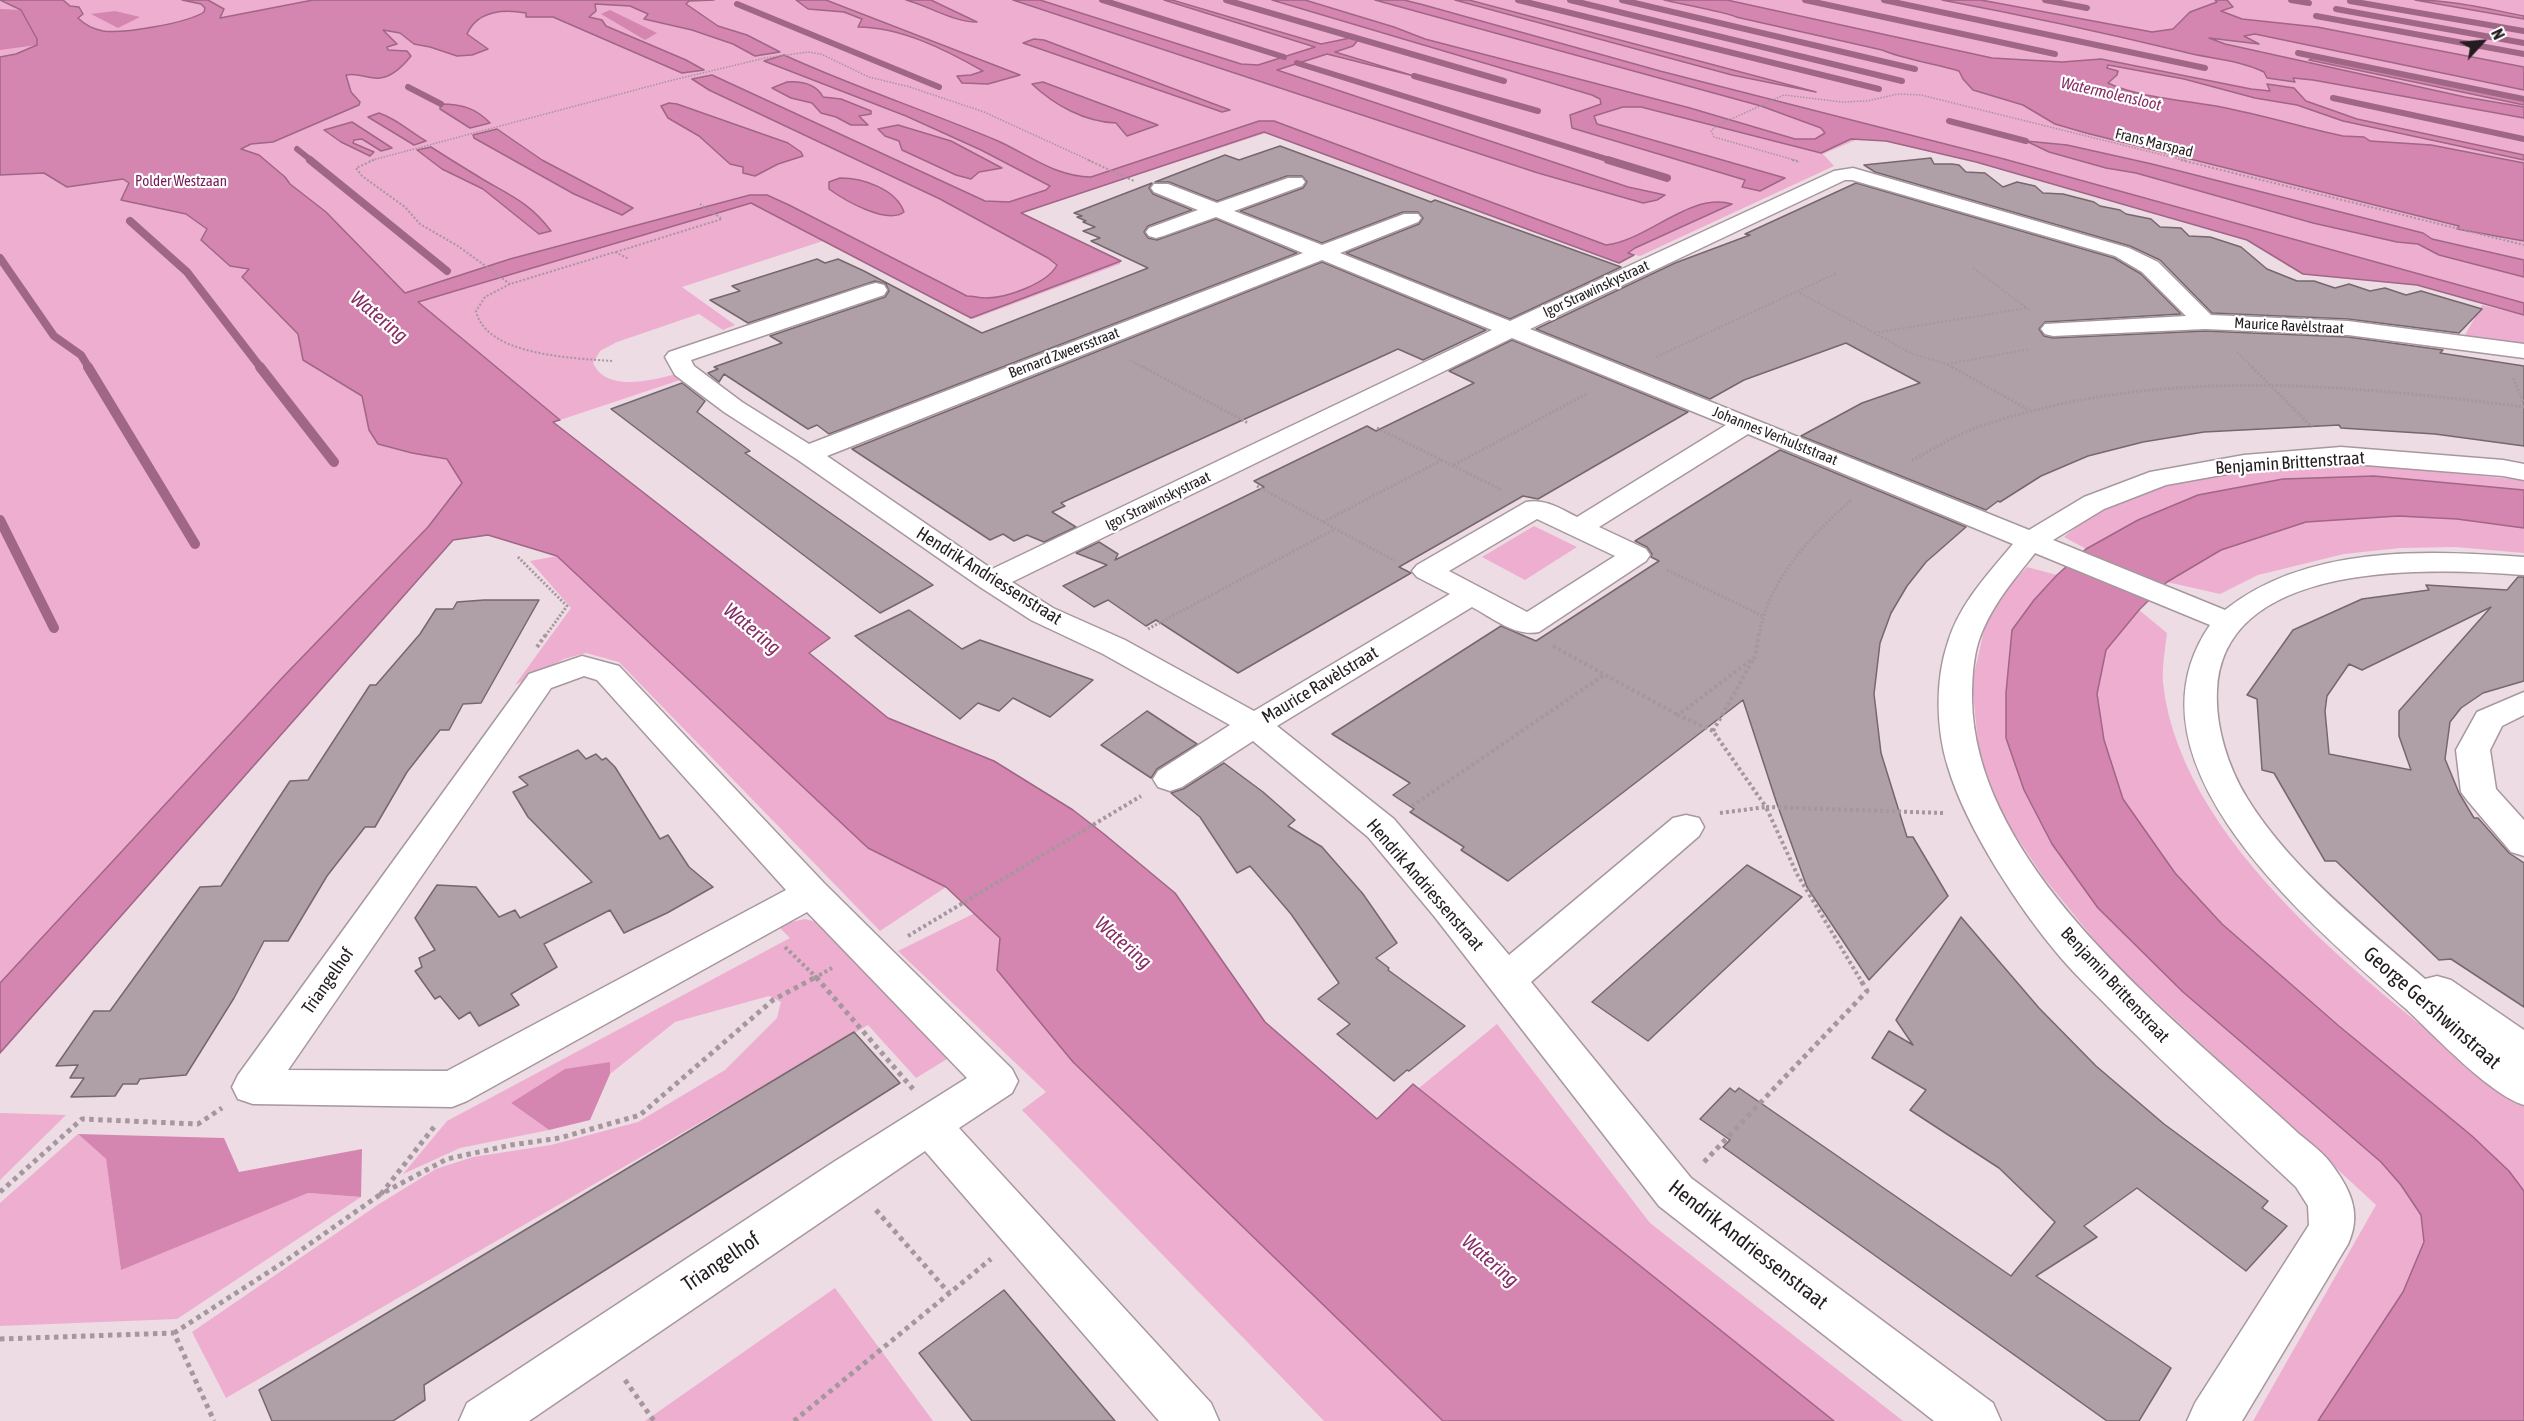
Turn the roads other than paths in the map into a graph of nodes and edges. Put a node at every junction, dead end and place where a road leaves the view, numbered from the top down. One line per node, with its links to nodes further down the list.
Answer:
1 (1295, 182): 3 (street)
2 (1161, 188): 3 (street, Johannes Verhulststraat)
3 (1214, 210): 5 (street); 6 (street, Johannes Verhulststraat)
4 (1411, 218): 6 (street)
5 (1156, 232)
6 (1321, 254): 9 (street, Johannes Verhulststraat); 13 (street, Bernard Zweersstraat)
7 (876, 290): 13 (street, Hendrik Andriessenstraat)
8 (2205, 322): 9 (street, Igor Strawinskystraat); 10 (street, Maurice Ravèlstraat); 11 (street, Maurice Ravèlstraat)
9 (1511, 329): 12 (street, Johannes Verhulststraat); 18 (street, Igor Strawinskystraat)
10 (2052, 329)
11 (2524, 351)
12 (1746, 424): 15 (street); 16 (street, Johannes Verhulststraat)
13 (807, 454): 18 (street, Hendrik Andriessenstraat)
14 (2524, 472): 16 (street, Benjamin Brittenstraat)
15 (1580, 528): 19 (street); 19 (street)
16 (2044, 548): 20 (street, Johannes Verhulststraat); 35 (street, Benjamin Brittenstraat)
17 (2524, 566): 20 (street, George Gershwinstraat)
18 (990, 581): 22 (street, Hendrik Andriessenstraat)
19 (1472, 594): 22 (street, Maurice Ravèlstraat)
20 (2228, 622): 27 (street, George Gershwinstraat)
21 (2524, 702): 25 (street)
22 (1254, 725): 23 (street, Maurice Ravèlstraat); 28 (street, Hendrik Andriessenstraat)
23 (1170, 779)
24 (1686, 827): 28 (street)
25 (2524, 843)
26 (811, 893): 26 (street, Triangelhof); 31 (street, Triangelhof)
27 (2341, 928): 29 (street, George Gershwinstraat); 30 (street, George Gershwinstraat)
28 (1505, 981): 34 (street, Hendrik Andriessenstraat)
29 (2524, 1052)
30 (2524, 1088)
31 (934, 1122): 32 (street, Triangelhof); 33 (street)
32 (484, 1421)
33 (1193, 1421)
34 (1976, 1421)
35 (2214, 1421)

